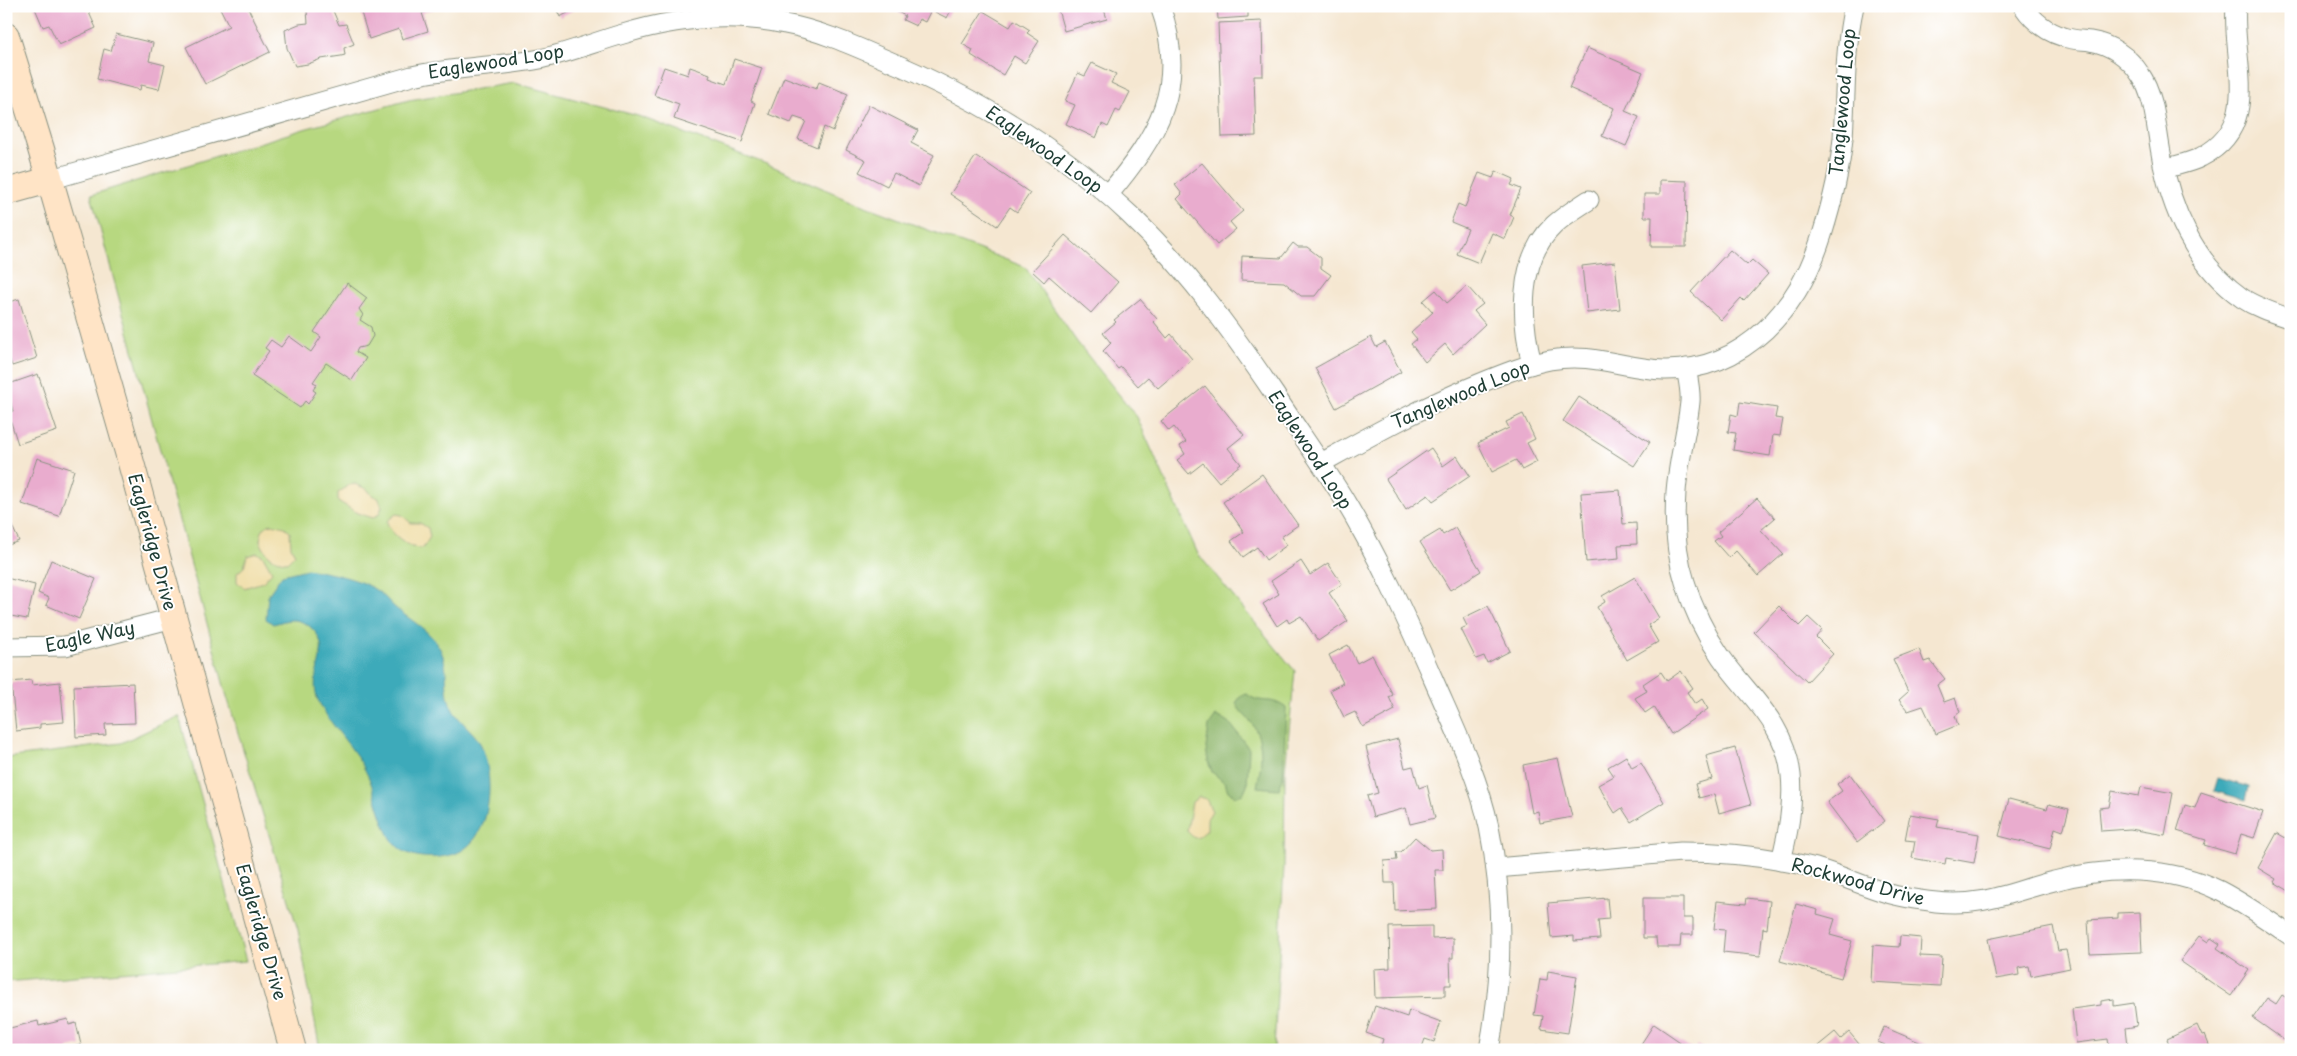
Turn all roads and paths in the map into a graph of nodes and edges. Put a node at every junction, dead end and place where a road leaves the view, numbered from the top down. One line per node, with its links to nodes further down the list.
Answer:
1 (1160, 6): 10 (street)
2 (1854, 6): 14 (street, Tanglewood Loop)
3 (2022, 6): 7 (street)
4 (2236, 6): 7 (street)
5 (741, 12): 8 (street, Eaglewood Loop); 10 (street, Eaglewood Loop)
6 (6, 36): 8 (main road, Eagleridge Drive)
7 (2164, 169): 12 (street)
8 (49, 180): 9 (main road); 16 (main road, Eagleridge Drive)
9 (6, 192)
10 (1108, 195): 15 (street, Eaglewood Loop)
11 (1589, 200): 13 (street)
12 (2291, 319)
13 (1532, 364): 14 (street, Tanglewood Loop); 15 (street, Tanglewood Loop)
14 (1686, 368): 18 (street)
15 (1321, 463): 19 (street, Eaglewood Loop)
16 (173, 618): 17 (street, Eagle Way); 21 (main road, Eagleridge Drive)
17 (6, 647)
18 (1781, 861): 19 (street, Rockwood Drive); 20 (street, Rockwood Drive)
19 (1496, 868): 22 (street, Eaglewood Loop)
20 (2291, 936)
21 (293, 1050)
22 (1489, 1050)

